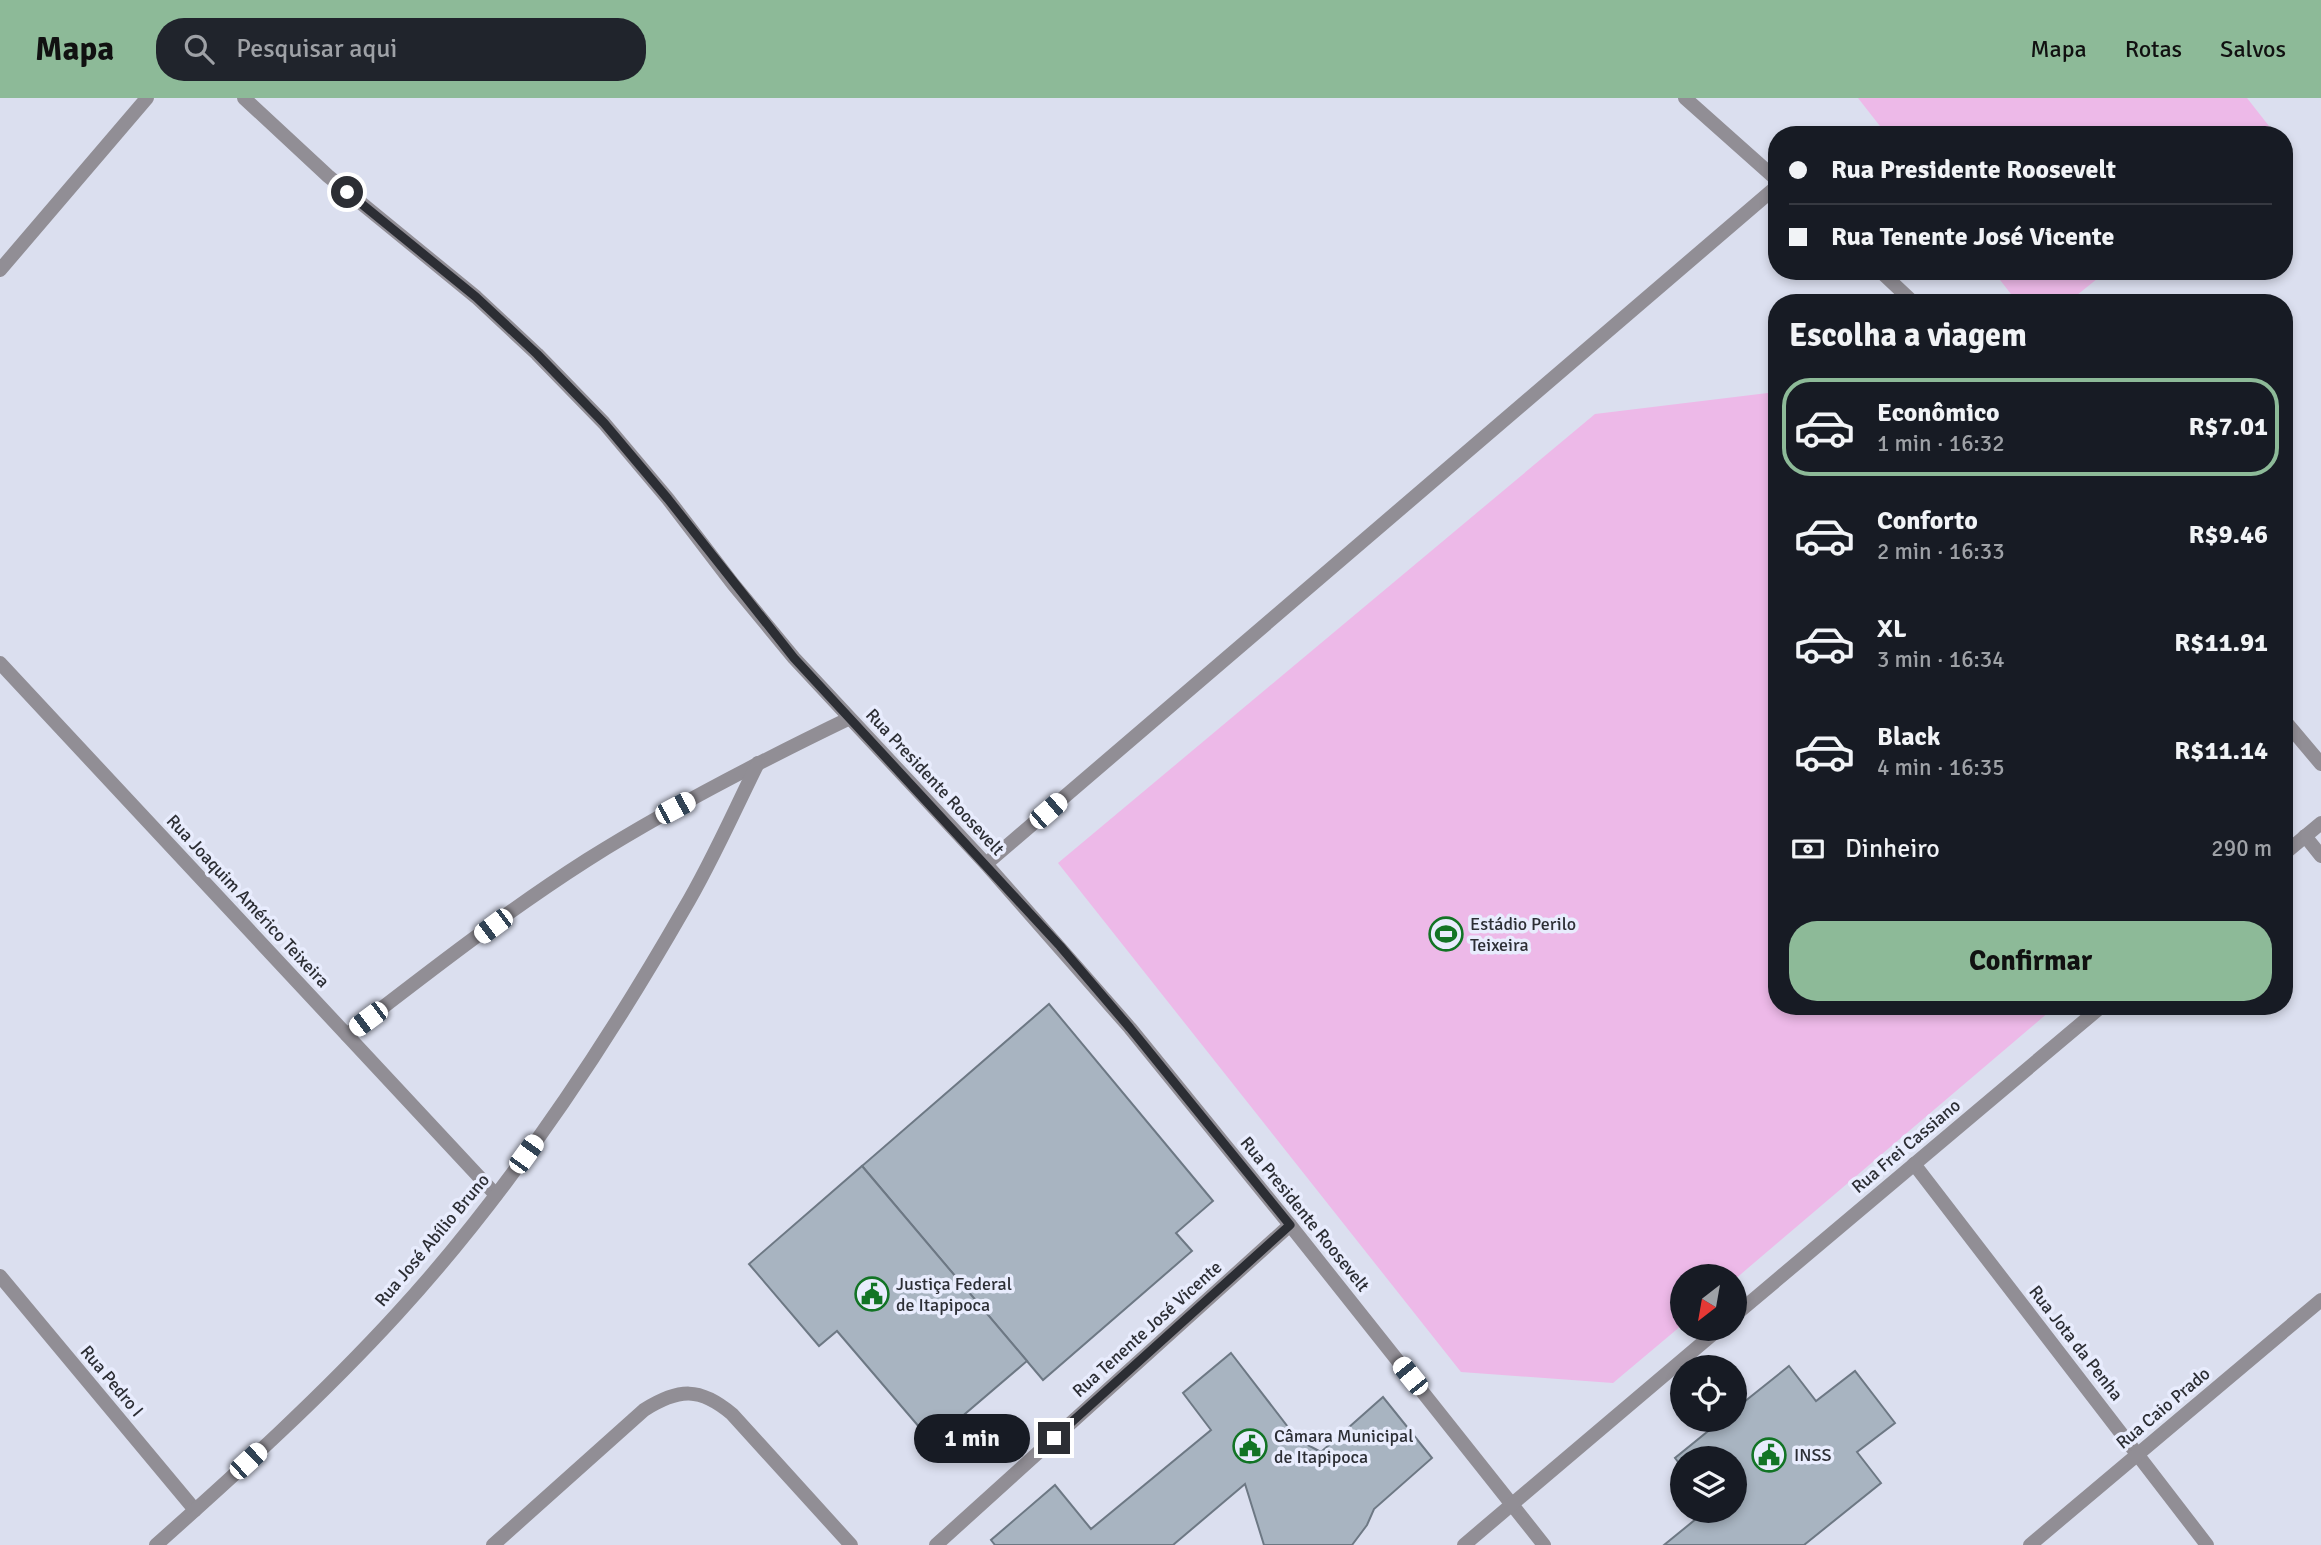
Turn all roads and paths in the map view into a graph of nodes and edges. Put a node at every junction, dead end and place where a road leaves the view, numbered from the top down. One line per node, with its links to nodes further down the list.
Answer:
1 (147, 98): 6 (street)
2 (244, 98): 10 (street, Rua Presidente Roosevelt)
3 (1685, 98): 4 (street)
4 (1768, 172)
5 (1768, 194): 18 (street)
6 (0, 270)
7 (1890, 280): 8 (street)
8 (1904, 294)
9 (0, 663): 20 (street, Rua Joaquim Américo Teixeira)
10 (848, 719): 12 (street); 18 (street, Rua Presidente Roosevelt)
11 (2293, 731): 13 (street)
12 (758, 763): 20 (street); 22 (street, Rua José Abílio Bruno)
13 (2321, 764)
14 (2321, 823): 15 (street)
15 (2305, 836): 16 (street); 17 (street)
16 (2293, 846)
17 (2321, 856)
18 (986, 864): 23 (street, Rua Presidente Roosevelt)
19 (2091, 1015): 21 (street, Rua Frei Cassiano)
20 (347, 1035): 22 (street, Rua Joaquim Américo Teixeira)
21 (1914, 1164): 26 (street, Rua Frei Cassiano); 28 (street, Rua Jota da Penha)
22 (496, 1195): 30 (street, Rua José Abílio Bruno)
23 (1290, 1225): 29 (street, Rua Presidente Roosevelt); 34 (street, Rua Tenente José Vicente)
24 (0, 1276): 30 (street, Rua Pedro I)
25 (2321, 1300): 28 (street, Rua Caio Prado)
26 (1747, 1305)
27 (1705, 1341): 29 (street)
28 (2138, 1455): 37 (street, Rua Caio Prado); 38 (street, Rua Jota da Penha)
29 (1512, 1504): 35 (street); 36 (street, Rua Presidente Roosevelt)
30 (195, 1510): 31 (street, Rua José Abílio Bruno)
31 (156, 1545)
32 (493, 1545): 33 (street)
33 (851, 1545)
34 (936, 1545)
35 (1464, 1545)
36 (1544, 1545)
37 (2030, 1545)
38 (2207, 1545)

